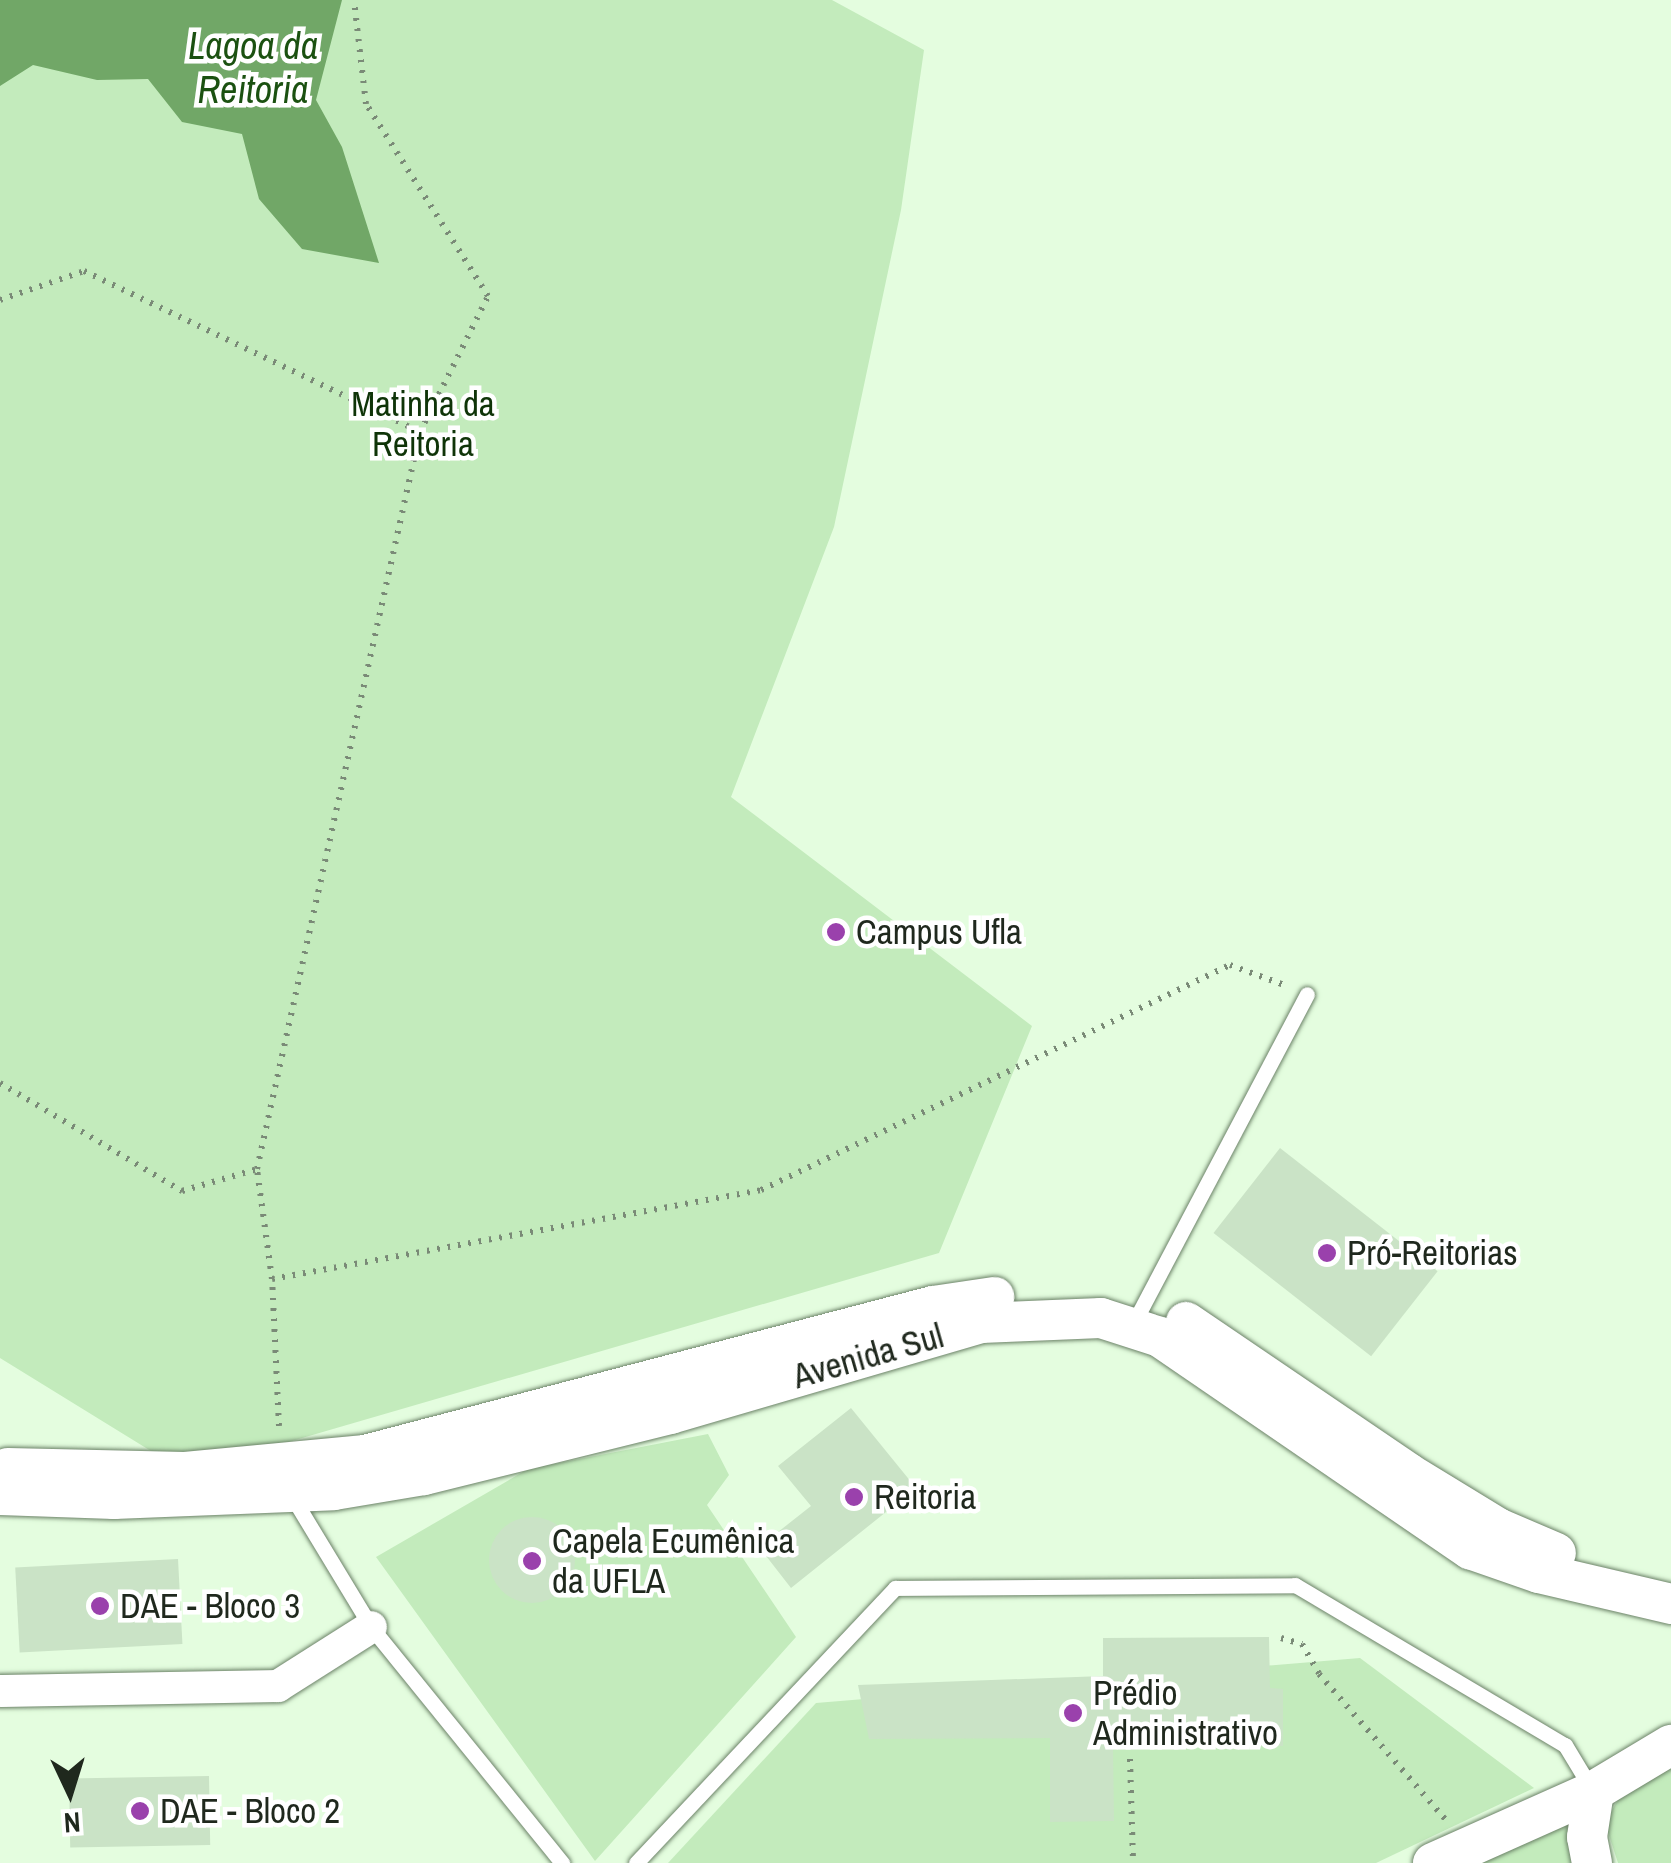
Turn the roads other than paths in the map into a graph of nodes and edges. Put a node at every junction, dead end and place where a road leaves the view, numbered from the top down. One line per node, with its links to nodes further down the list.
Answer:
1 (1307, 994): 2 (lane)
2 (1138, 1314): 4 (street, Avenida Sul); 6 (street, Avenida Sul); 7 (street, Avenida Sul)
3 (0, 1468): 4 (street, Avenida Sul)
4 (286, 1480): 5 (street, Avenida Sul); 8 (lane)
5 (0, 1495)
6 (1671, 1580)
7 (1671, 1604)
8 (371, 1626): 9 (street); 13 (lane)
9 (0, 1691)
10 (1671, 1745): 11 (street)
11 (1594, 1791): 12 (street); 14 (lane); 15 (street)
12 (1450, 1855)
13 (562, 1863)
14 (636, 1863)
15 (1592, 1863)

